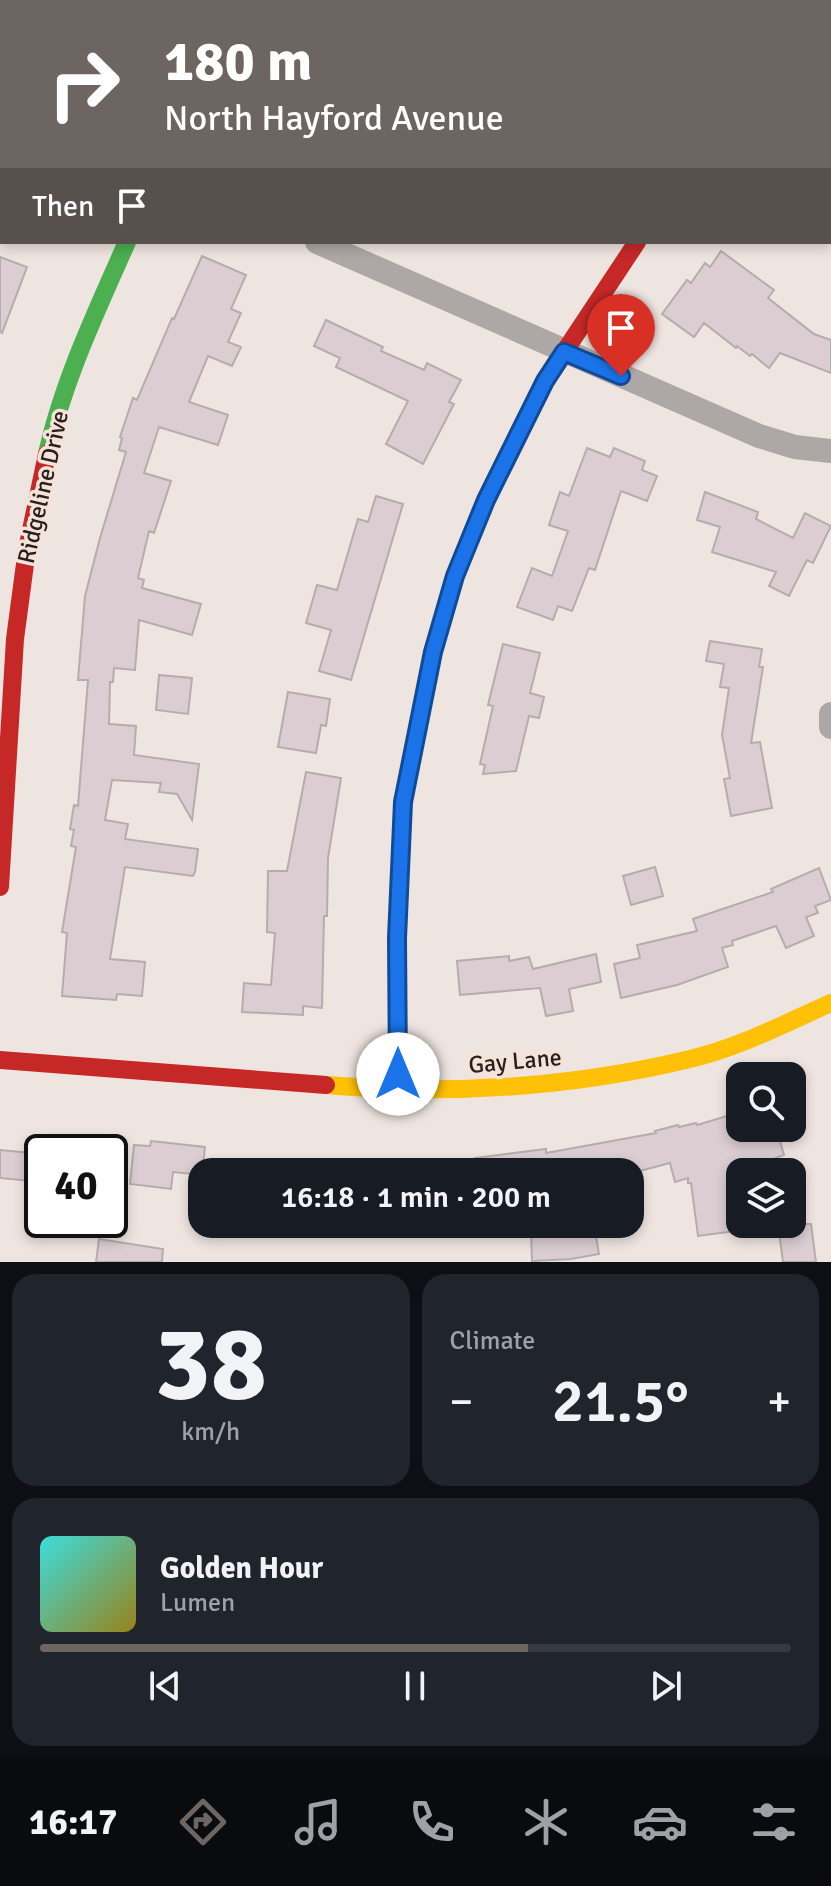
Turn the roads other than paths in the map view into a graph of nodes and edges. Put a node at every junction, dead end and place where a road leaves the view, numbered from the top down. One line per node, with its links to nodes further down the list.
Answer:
1 (126, 244): 8 (street, Ridgeline Drive)
2 (321, 244): 4 (street)
3 (636, 244): 4 (street)
4 (564, 352): 5 (street); 11 (street)
5 (831, 451)
6 (831, 714): 7 (street)
7 (831, 727)
8 (0, 887)
9 (831, 1003): 11 (street, Gay Lane)
10 (0, 1060): 11 (street, Gay Lane)
11 (398, 1091)

